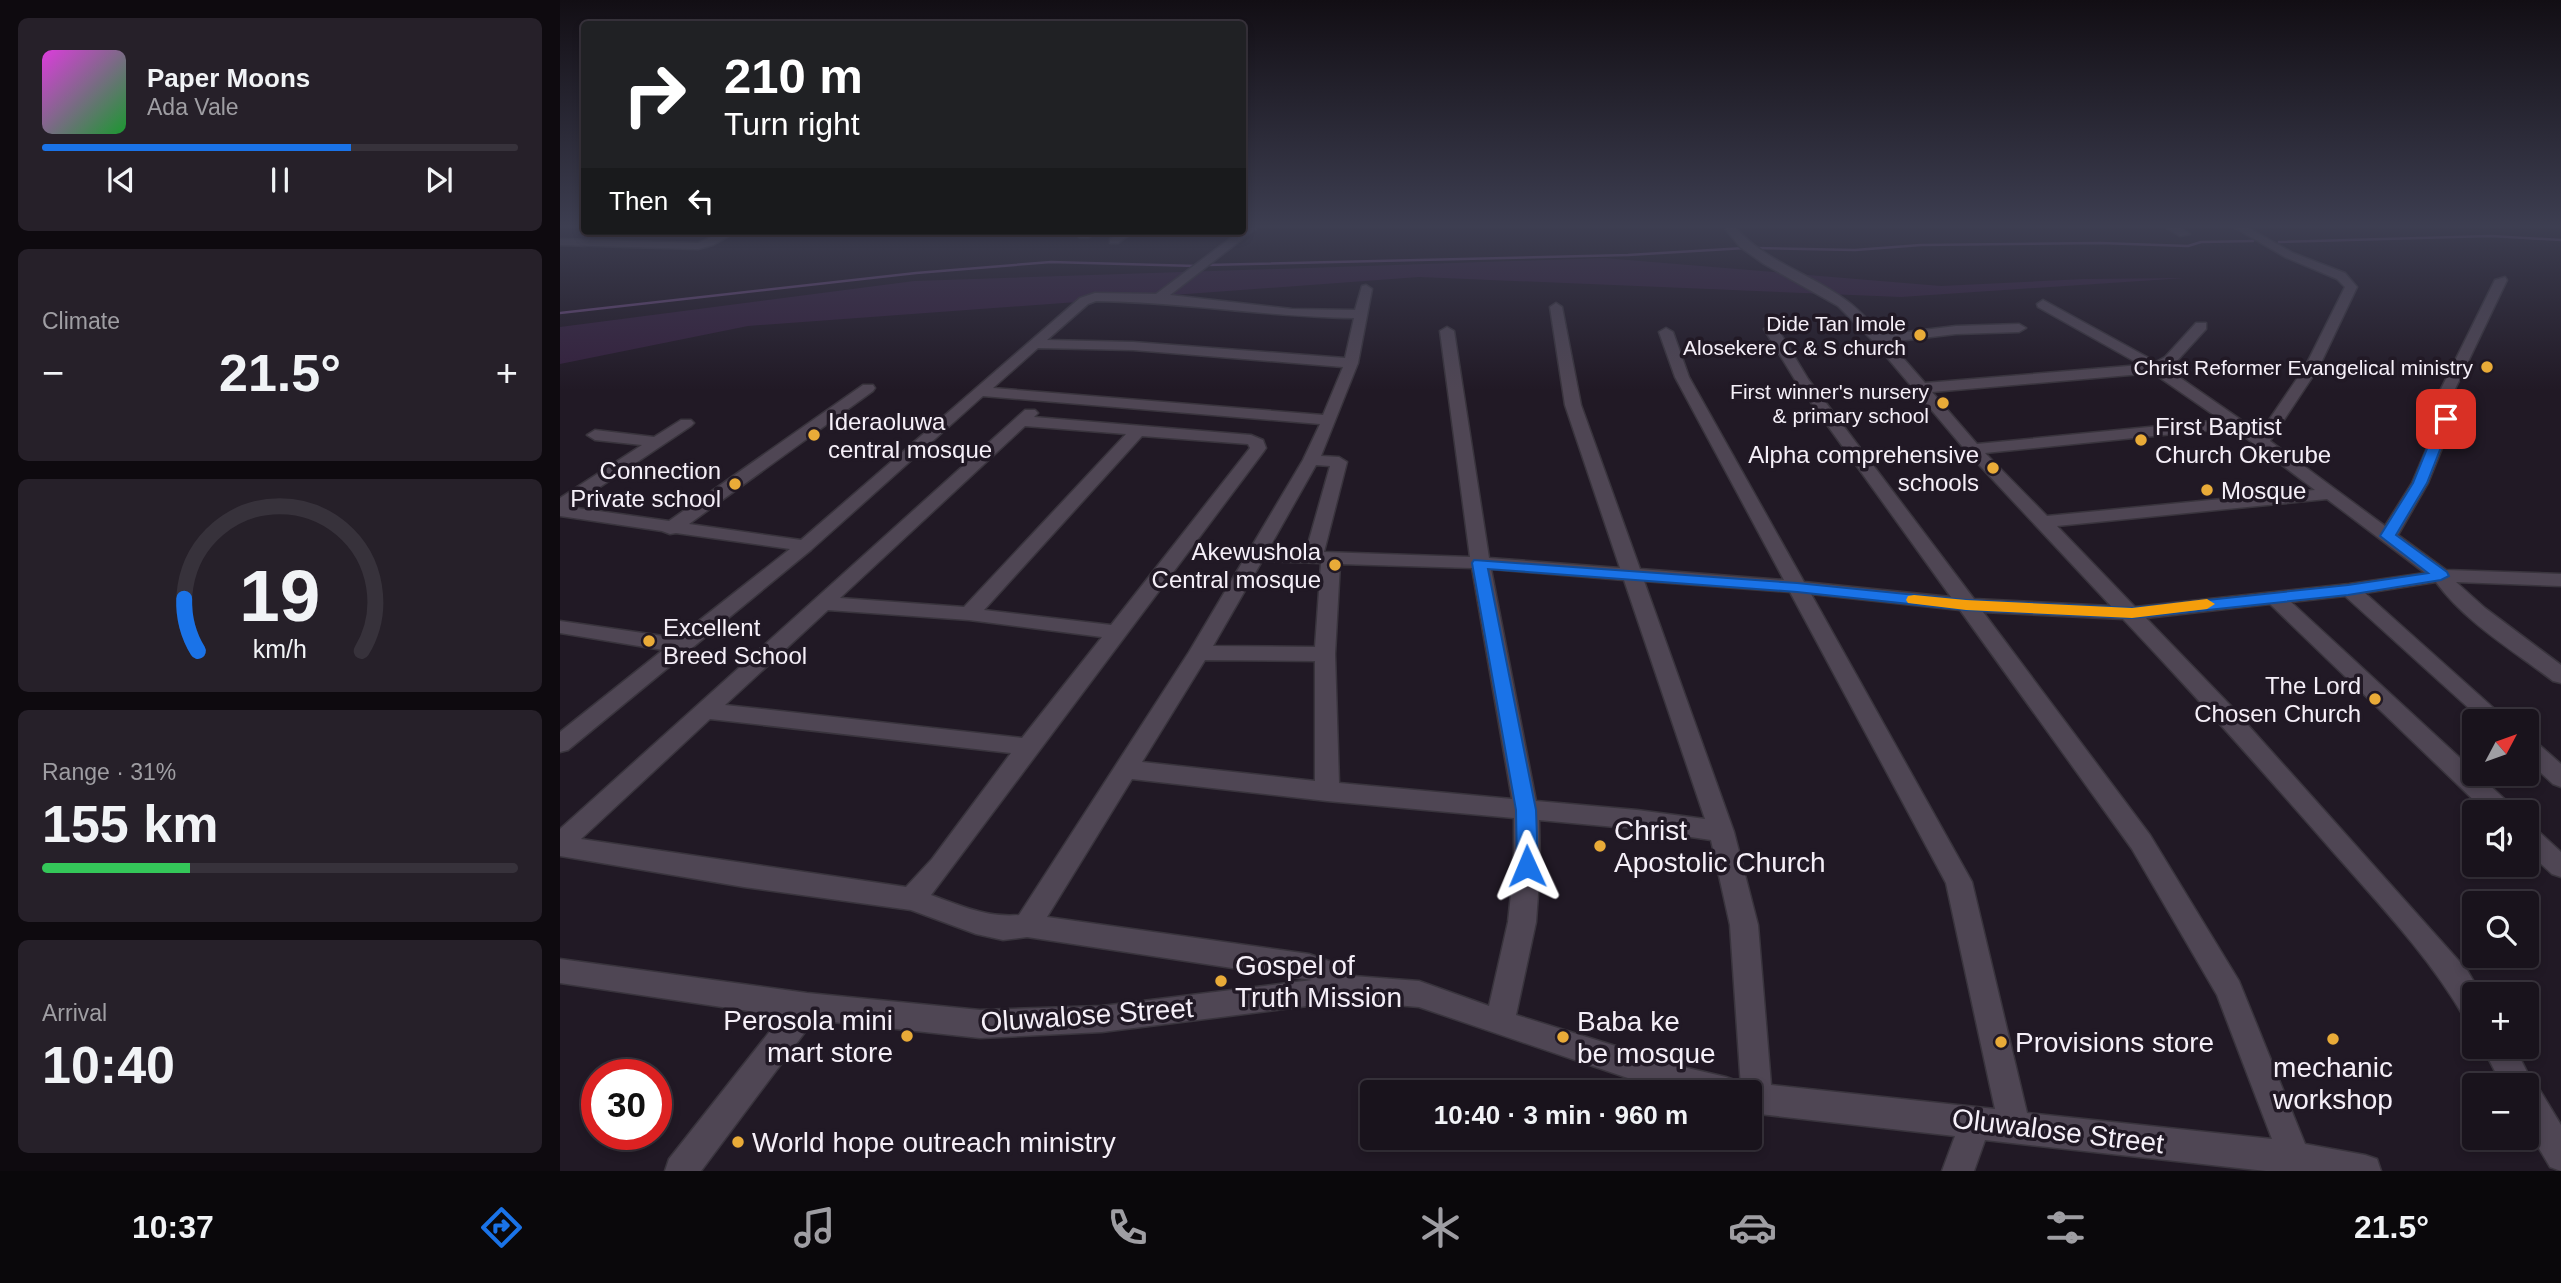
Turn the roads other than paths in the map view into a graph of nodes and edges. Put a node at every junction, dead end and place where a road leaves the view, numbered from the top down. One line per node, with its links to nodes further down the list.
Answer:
1 (2501, 280): 40 (street)
2 (1183, 281): 6 (street)
3 (1802, 281): 17 (street)
4 (2345, 281): 32 (street)
5 (1366, 289): 9 (street)
6 (1159, 298): 9 (street); 18 (street)
7 (2043, 304): 20 (street)
8 (1556, 307): 45 (street)
9 (1361, 314): 19 (street)
10 (1959, 318): 14 (street)
11 (2200, 326): 20 (street)
12 (2019, 328): 14 (street)
13 (1771, 329): 52 (street)
14 (1975, 330): 17 (street)
15 (1447, 331): 44 (street)
16 (1666, 332): 48 (street)
17 (1880, 340): 22 (street)
18 (1036, 344): 19 (street); 23 (street)
19 (1351, 363): 25 (street)
20 (2156, 368): 22 (street); 28 (street)
21 (867, 388): 39 (street)
22 (1922, 388): 33 (street)
23 (981, 391): 24 (street); 41 (street)
24 (1049, 396): 25 (street); 26 (street)
25 (1329, 420): 34 (street)
26 (1022, 421): 29 (street); 51 (street)
27 (686, 423): 31 (street)
28 (2236, 423): 32 (street); 33 (street)
29 (1139, 430): 54 (street); 56 (street)
30 (595, 435): 31 (street)
31 (656, 442): 36 (street)
32 (2262, 443): 35 (street)
33 (1973, 449): 38 (street)
34 (1311, 460): 42 (street); 43 (street)
35 (2328, 494): 38 (street); 40 (street)
36 (560, 506)
37 (560, 511): 39 (street)
38 (2045, 522): 53 (street)
39 (670, 529): 41 (street)
40 (2388, 536): 46 (street)
41 (805, 546): 57 (street)
42 (1257, 555): 43 (street); 58 (street)
43 (1322, 559): 44 (street); 59 (street)
44 (1480, 563): 45 (street); 70 (street)
45 (1633, 576): 48 (street); 71 (street)
46 (2441, 576): 47 (street); 49 (street); 60 (street)
47 (2561, 580)
48 (1797, 587): 52 (street); 87 (street)
49 (2348, 590): 50 (street); 61 (street)
50 (2274, 597): 53 (street); 69 (street)
51 (821, 603): 54 (street); 62 (street)
52 (1966, 605): 53 (street); 89 (street)
53 (2132, 613): 79 (street)
54 (970, 614): 56 (street)
55 (560, 627): 57 (street)
56 (1117, 632): 64 (street)
57 (682, 646): 63 (street)
58 (1199, 653): 59 (street); 66 (street)
59 (1325, 654): 68 (street)
60 (2561, 676)
61 (2483, 709)
62 (706, 711): 64 (street); 72 (street)
63 (560, 744)
64 (1028, 747): 75 (street)
65 (2539, 758): 67 (street)
66 (1124, 769): 68 (street); 76 (street)
67 (2561, 778)
68 (1327, 792): 70 (street)
69 (2489, 800)
70 (1526, 810): 71 (street); 81 (street)
71 (1722, 832): 83 (street)
72 (560, 845): 75 (street)
73 (2539, 847): 74 (street)
74 (2561, 867)
75 (912, 899): 76 (street)
76 (1027, 926): 78 (street)
77 (560, 971): 80 (street, Oluwalose Street)
78 (1348, 988): 80 (street, Oluwalose Street); 81 (street, Oluwalose Street)
79 (2462, 988)
80 (807, 1006): 90 (street)
81 (1500, 1023): 82 (street, Oluwalose Street)
82 (1678, 1080)
83 (1752, 1080)
84 (1762, 1099): 86 (street, Oluwalose Street)
85 (2539, 1118): 88 (street)
86 (1976, 1121): 87 (street, Oluwalose Street); 91 (street)
87 (2014, 1126): 89 (street, Oluwalose Street)
88 (2561, 1156)
89 (2295, 1164): 92 (street, Oluwalose Street)
90 (681, 1171)
91 (1958, 1171)
92 (2365, 1171)

